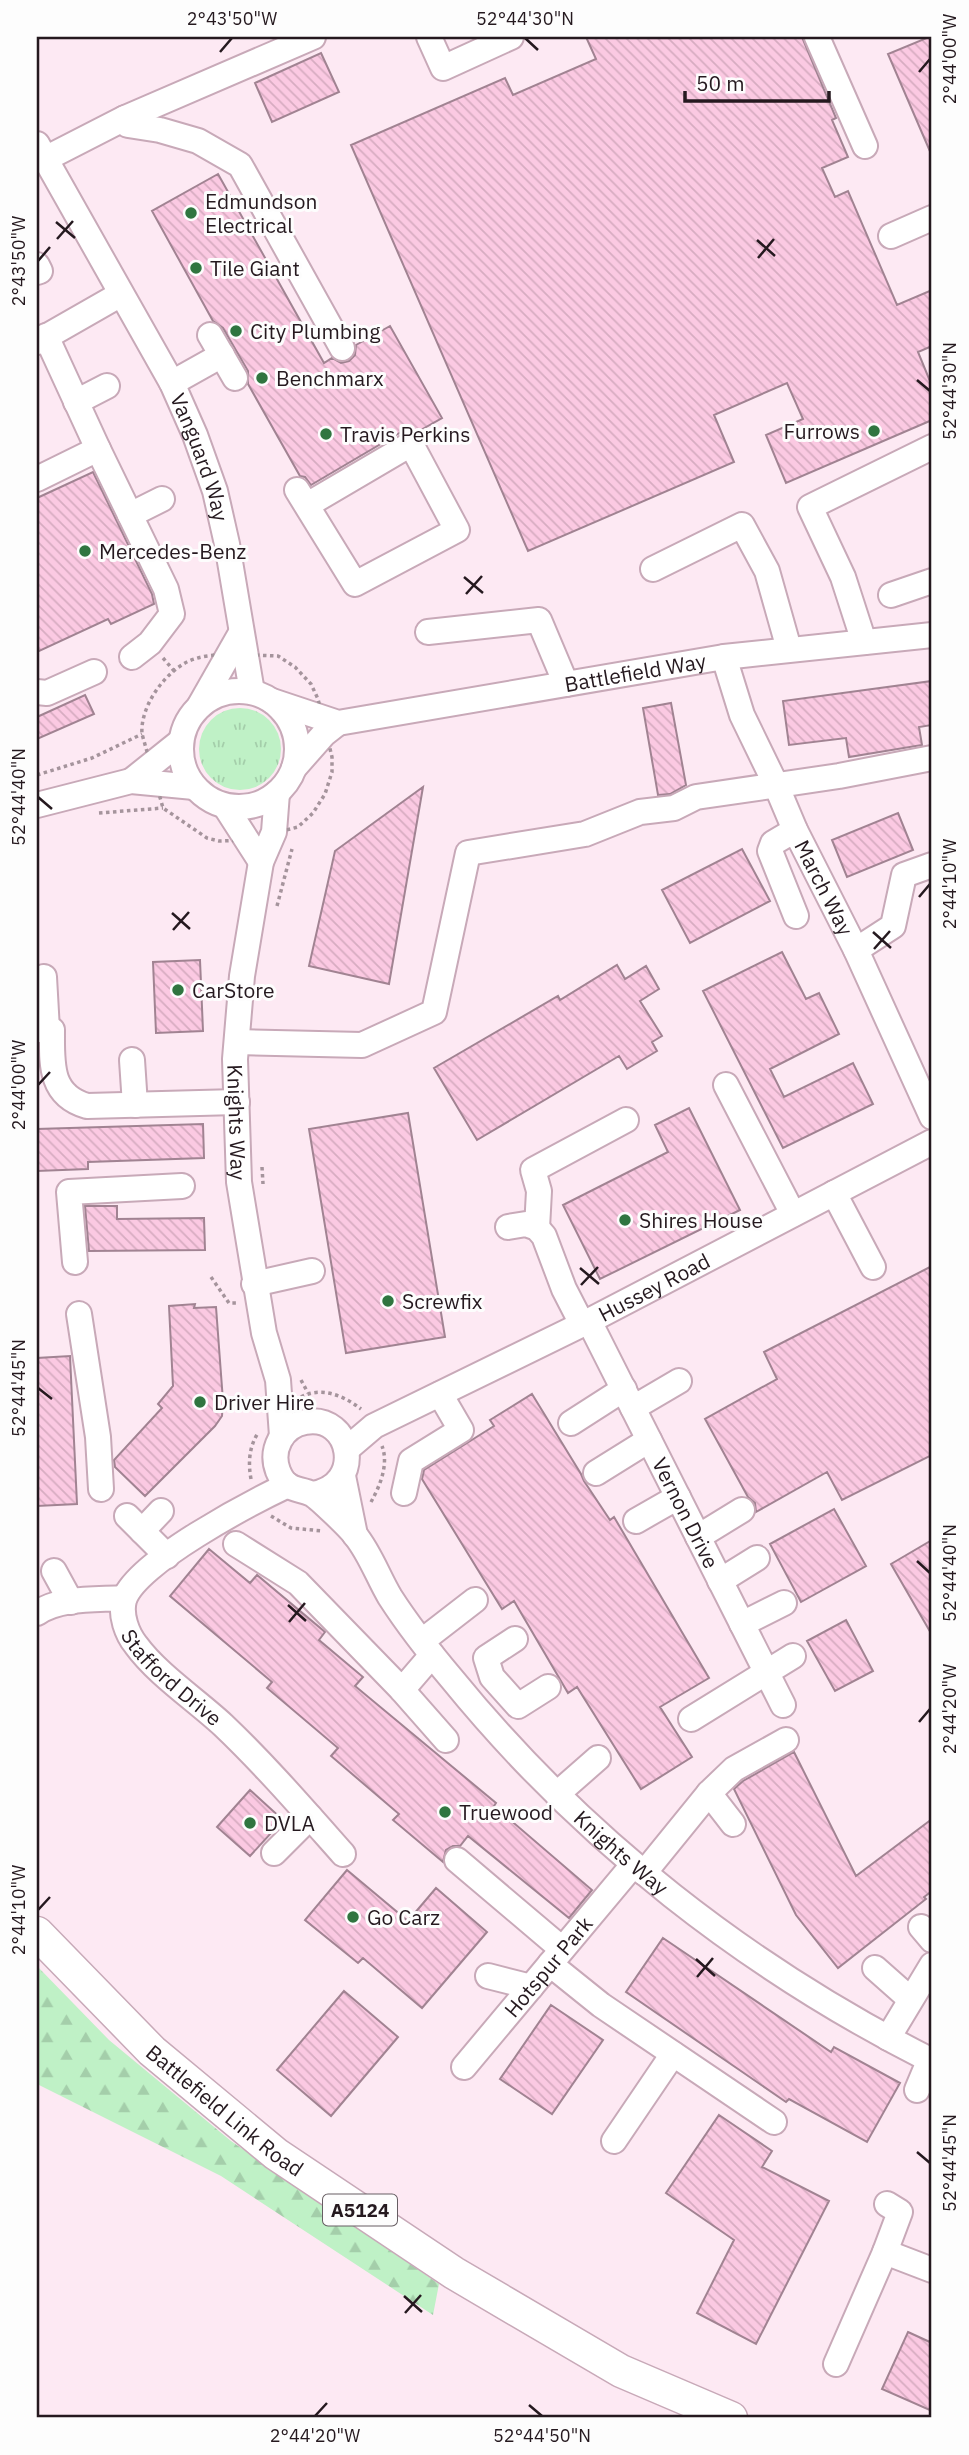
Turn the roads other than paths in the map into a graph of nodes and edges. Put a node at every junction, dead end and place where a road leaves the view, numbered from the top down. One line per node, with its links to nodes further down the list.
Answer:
1 (313, 37): 5 (street)
2 (429, 37): 3 (street)
3 (511, 37)
4 (817, 37): 6 (street)
5 (125, 118): 7 (street); 14 (street)
6 (865, 146)
7 (41, 151): 12 (street, Vanguard Way)
8 (932, 218): 9 (street)
9 (891, 236)
10 (37, 265): 11 (street)
11 (37, 272)
12 (121, 294): 13 (street); 16 (street, Vanguard Way)
13 (41, 339): 18 (street)
14 (342, 348)
15 (234, 378): 16 (street)
16 (172, 383): 29 (street, Vanguard Way)
17 (107, 386): 18 (street)
18 (76, 402): 20 (street)
19 (932, 447): 31 (street)
20 (98, 449): 21 (street); 24 (street)
21 (37, 479)
22 (302, 498): 22 (street)
23 (162, 499): 24 (street)
24 (130, 515): 33 (street)
25 (653, 569): 32 (street)
26 (932, 581): 27 (street)
27 (891, 595)
28 (428, 632): 36 (street)
29 (241, 633): 38 (street, Vanguard Way); 39 (street)
30 (932, 635): 31 (street, Battlefield Way)
31 (864, 642): 32 (street, Battlefield Way)
32 (789, 649): 34 (street, Battlefield Way)
33 (132, 657)
34 (724, 657): 36 (street, Battlefield Way); 45 (street, March Way)
35 (94, 672): 37 (street)
36 (566, 684): 40 (street, Battlefield Way)
37 (37, 692)
38 (262, 697): 39 (street, Battlefield Way); 40 (street, Battlefield Way); 43 (street)
39 (200, 705): 41 (street)
40 (338, 723): 43 (street)
41 (181, 741): 44 (street); 46 (street)
42 (932, 758): 45 (street)
43 (294, 768): 47 (street)
44 (131, 781): 46 (street); 48 (street)
45 (776, 785): 50 (street, March Way); 57 (street)
46 (194, 787): 49 (street)
47 (277, 793): 49 (street); 51 (street, Knights Way)
48 (37, 804)
49 (225, 806): 51 (street)
50 (795, 830): 53 (street); 54 (street, March Way)
51 (261, 862): 57 (street, Knights Way)
52 (932, 865): 54 (street)
53 (796, 915)
54 (856, 950): 62 (street, March Way)
55 (44, 977): 56 (street)
56 (42, 1030): 61 (street)
57 (236, 1042): 60 (street, Knights Way)
58 (132, 1060): 61 (street)
59 (726, 1085): 67 (street)
60 (237, 1102): 61 (street); 73 (street, Knights Way)
61 (135, 1105)
62 (932, 1117)
63 (626, 1120): 69 (street)
64 (932, 1142): 66 (street, Hussey Road)
65 (182, 1186): 70 (street)
66 (834, 1193): 67 (street, Hussey Road); 71 (street)
67 (793, 1214): 75 (street, Hussey Road)
68 (508, 1227): 69 (street)
69 (537, 1228): 75 (street, Vernon Drive)
70 (75, 1262)
71 (873, 1267)
72 (312, 1271): 73 (street)
73 (256, 1293): 76 (street, Knights Way)
74 (79, 1314): 90 (street)
75 (585, 1322): 78 (street, Hussey Road); 79 (street, Vernon Drive)
76 (278, 1380): 81 (street, Knights Way); 83 (street, Knights Way)
77 (679, 1381): 79 (street)
78 (440, 1394): 80 (street, Hussey Road); 91 (street)
79 (628, 1399): 82 (street); 84 (street, Vernon Drive)
80 (370, 1420): 81 (street, Hussey Road); 85 (street, Hussey Road)
81 (316, 1423): 83 (street); 85 (street, Knights Way)
82 (571, 1423)
83 (282, 1436): 86 (street, Knights Way)
84 (649, 1440): 87 (street); 93 (street, Vernon Drive)
85 (347, 1449): 88 (street, Knights Way)
86 (275, 1462): 89 (street); 94 (street, Stafford Drive)
87 (596, 1473)
88 (343, 1476): 92 (street); 98 (street, Knights Way)
89 (288, 1485): 92 (street, Knights Way); 94 (street, Stafford Drive)
90 (101, 1489)
91 (404, 1493)
92 (312, 1494): 98 (street, Knights Way)
93 (678, 1497): 97 (street); 99 (street, Vernon Drive)
94 (241, 1507): 101 (street, Stafford Drive)
95 (742, 1510): 99 (street)
96 (161, 1511): 101 (street)
97 (636, 1521)
98 (355, 1535): 112 (street, Knights Way)
99 (698, 1537): 104 (street, Vernon Drive)
100 (236, 1544): 117 (street)
101 (167, 1556): 105 (street, Stafford Drive)
102 (757, 1559): 104 (street)
103 (54, 1571): 107 (street)
104 (720, 1581): 110 (street, Vernon Drive)
105 (124, 1598): 107 (street); 126 (street, Stafford Drive)
106 (475, 1600): 112 (street)
107 (71, 1602): 109 (street)
108 (784, 1603): 110 (street)
109 (37, 1613)
110 (742, 1624): 114 (street, Vernon Drive)
111 (515, 1639): 115 (street)
112 (427, 1648): 117 (street); 118 (street, Knights Way)
113 (793, 1656): 114 (street)
114 (767, 1673): 119 (street, Vernon Drive); 120 (street)
115 (492, 1677): 116 (street); 118 (street)
116 (548, 1687)
117 (402, 1690): 121 (street)
118 (464, 1695): 125 (street, Knights Way)
119 (783, 1705)
120 (691, 1719)
121 (446, 1740)
122 (786, 1740): 124 (street, Hotspur Park)
123 (598, 1758): 125 (street)
124 (709, 1793): 127 (street); 131 (street, Hotspur Park)
125 (557, 1794): 131 (street, Knights Way)
126 (310, 1817): 128 (street); 129 (street, Stafford Drive)
127 (733, 1824)
128 (274, 1853)
129 (343, 1854)
130 (457, 1860): 133 (street)
131 (638, 1869): 133 (street, Hotspur Park); 139 (street, Knights Way)
132 (37, 1933): 150 (main road, Battlefield Link Road / A5124)
133 (556, 1957): 137 (street, Hotspur Park); 140 (street)
134 (932, 1965): 138 (street)
135 (875, 1968): 138 (street)
136 (488, 1976): 137 (street)
137 (531, 1987): 142 (street, Hotspur Park)
138 (910, 1999): 139 (street)
139 (888, 2038): 141 (street, Knights Way)
140 (673, 2054): 144 (street); 145 (street)
141 (931, 2060): 143 (street)
142 (464, 2067)
143 (917, 2090)
144 (774, 2122)
145 (614, 2141)
146 (887, 2204): 147 (street)
147 (885, 2252): 148 (street); 149 (street)
148 (932, 2283)
149 (836, 2364)
150 (731, 2418)

